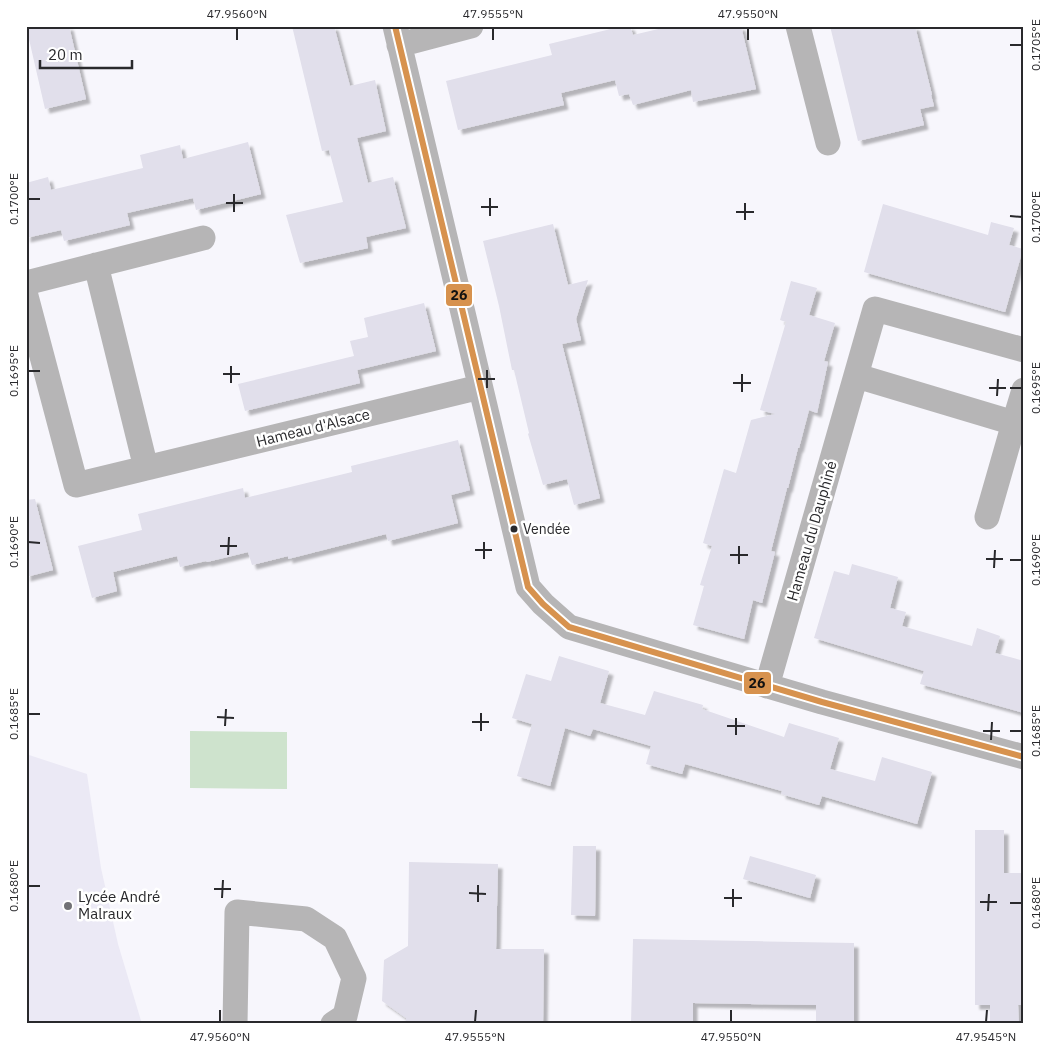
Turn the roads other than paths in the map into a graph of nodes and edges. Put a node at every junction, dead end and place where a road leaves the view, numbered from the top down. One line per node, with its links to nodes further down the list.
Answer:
1 (471, 26): 3 (street)
2 (798, 26): 4 (street)
3 (397, 35): 11 (street)
4 (828, 143)
5 (203, 238): 6 (street)
6 (96, 265): 7 (street); 14 (street)
7 (26, 283)
8 (26, 296): 14 (street, Hameau d'Alsace)
9 (1024, 350): 10 (street, Hameau du Dauphiné)
10 (857, 376): 13 (street); 16 (street, Hameau du Dauphiné)
11 (480, 387): 14 (street, Hameau d'Alsace); 16 (street)
12 (1024, 390): 13 (street)
13 (1014, 423): 15 (street)
14 (146, 468)
15 (987, 516)
16 (767, 686): 17 (street)
17 (1014, 754): 18 (street)
18 (1024, 767)
19 (235, 1024): 20 (street)
20 (333, 1024)

